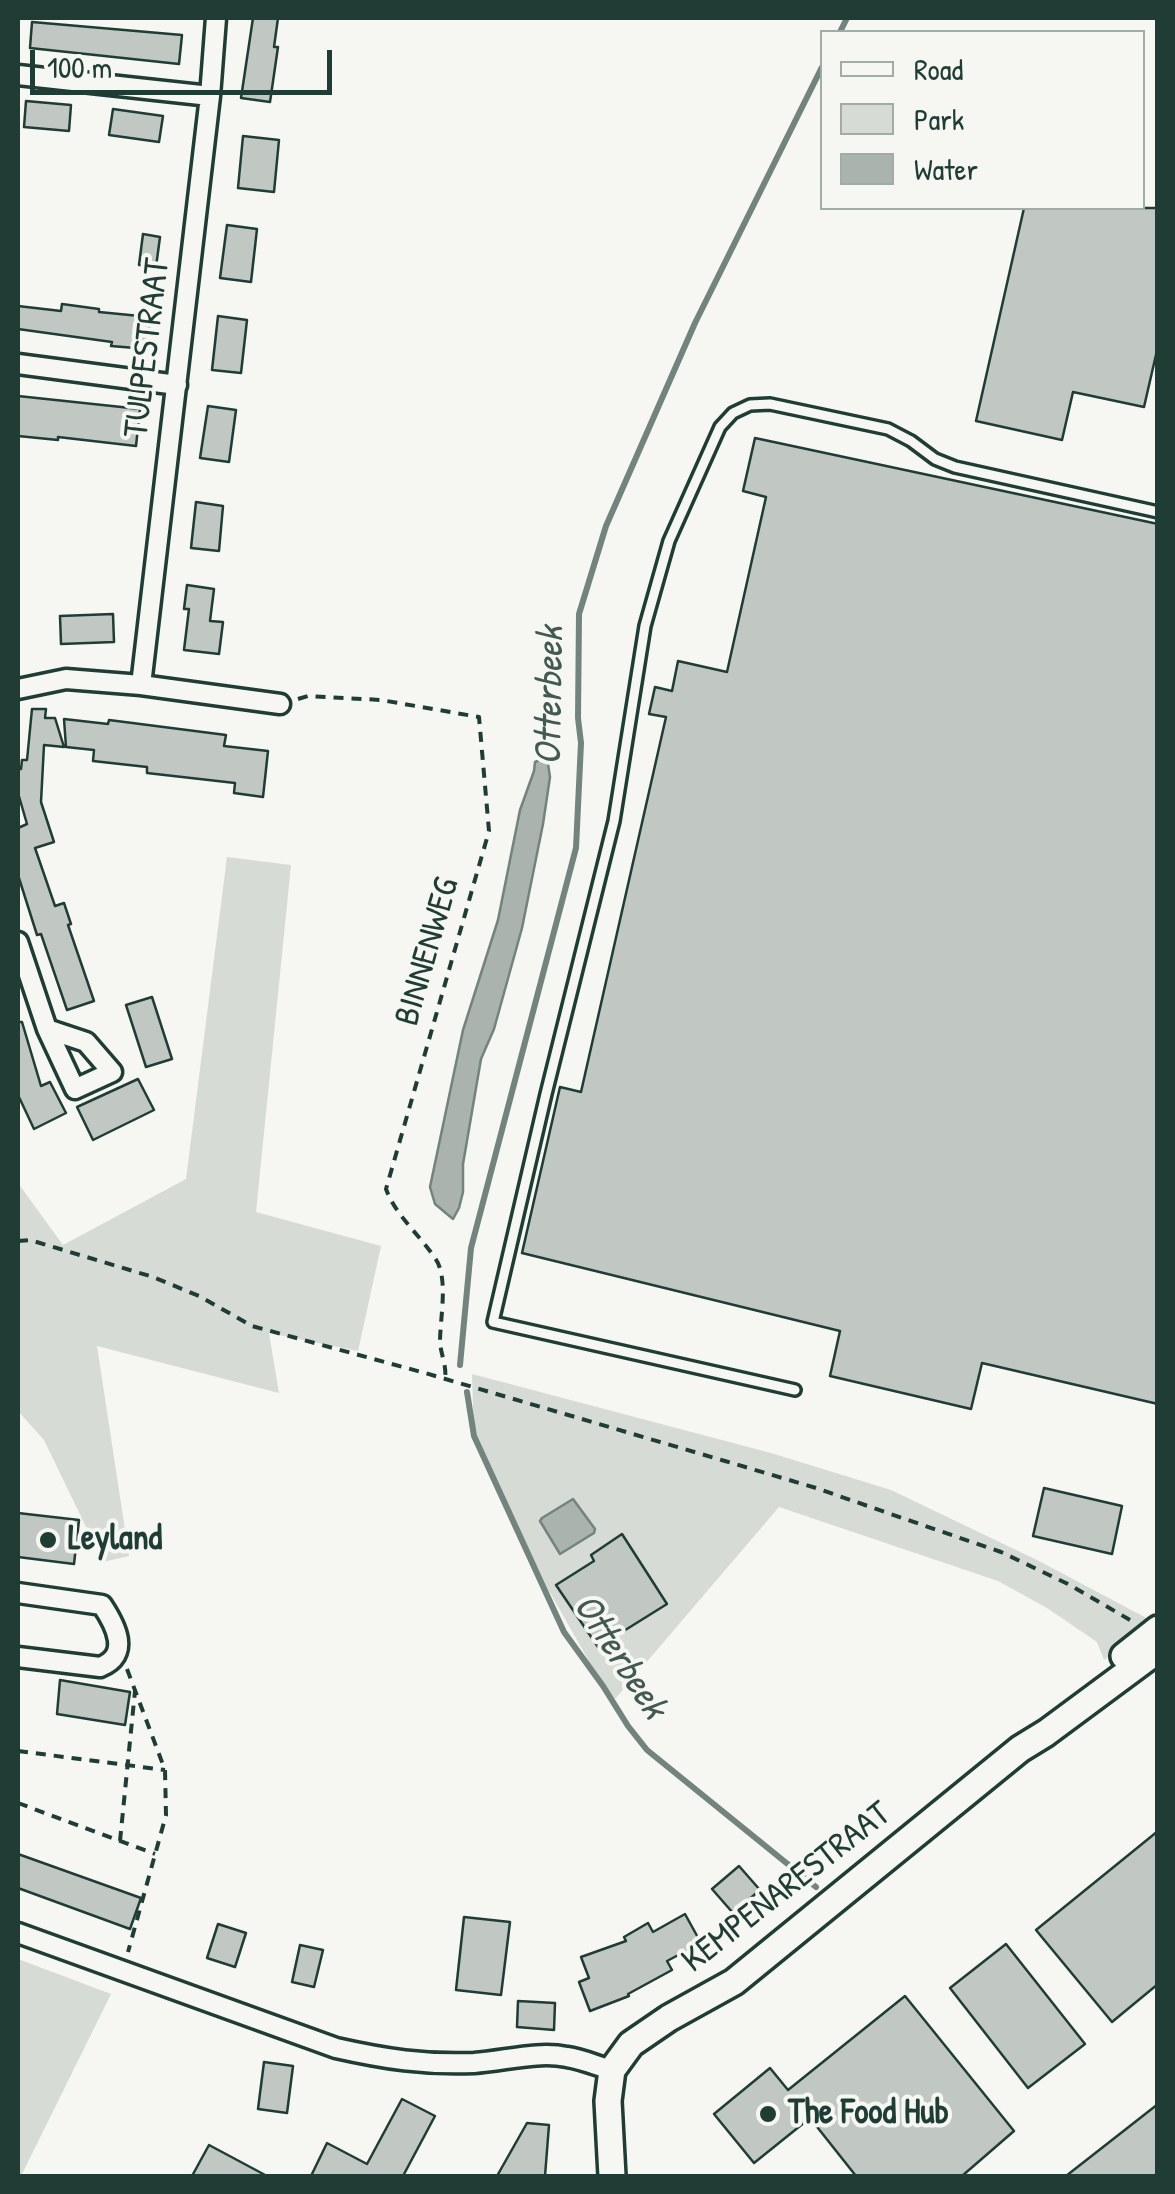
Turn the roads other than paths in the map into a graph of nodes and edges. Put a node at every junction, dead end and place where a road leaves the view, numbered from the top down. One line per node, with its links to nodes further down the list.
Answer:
1 (216, 18): 3 (street, TULPESTRAAT)
2 (18, 75): 3 (street)
3 (210, 96): 5 (street, TULPESTRAAT)
4 (18, 364): 5 (street)
5 (177, 385): 7 (street, TULPESTRAAT)
6 (1158, 512): 12 (lane)
7 (141, 685): 8 (street); 9 (street)
8 (18, 689)
9 (280, 704)
10 (18, 942): 11 (street)
11 (47, 1029)
12 (795, 1390)
13 (18, 1592): 15 (street)
14 (1154, 1638): 17 (street, KEMPENARESTRAAT)
15 (18, 1657)
16 (18, 1933): 17 (street)
17 (612, 2070): 18 (street)
18 (612, 2176)

